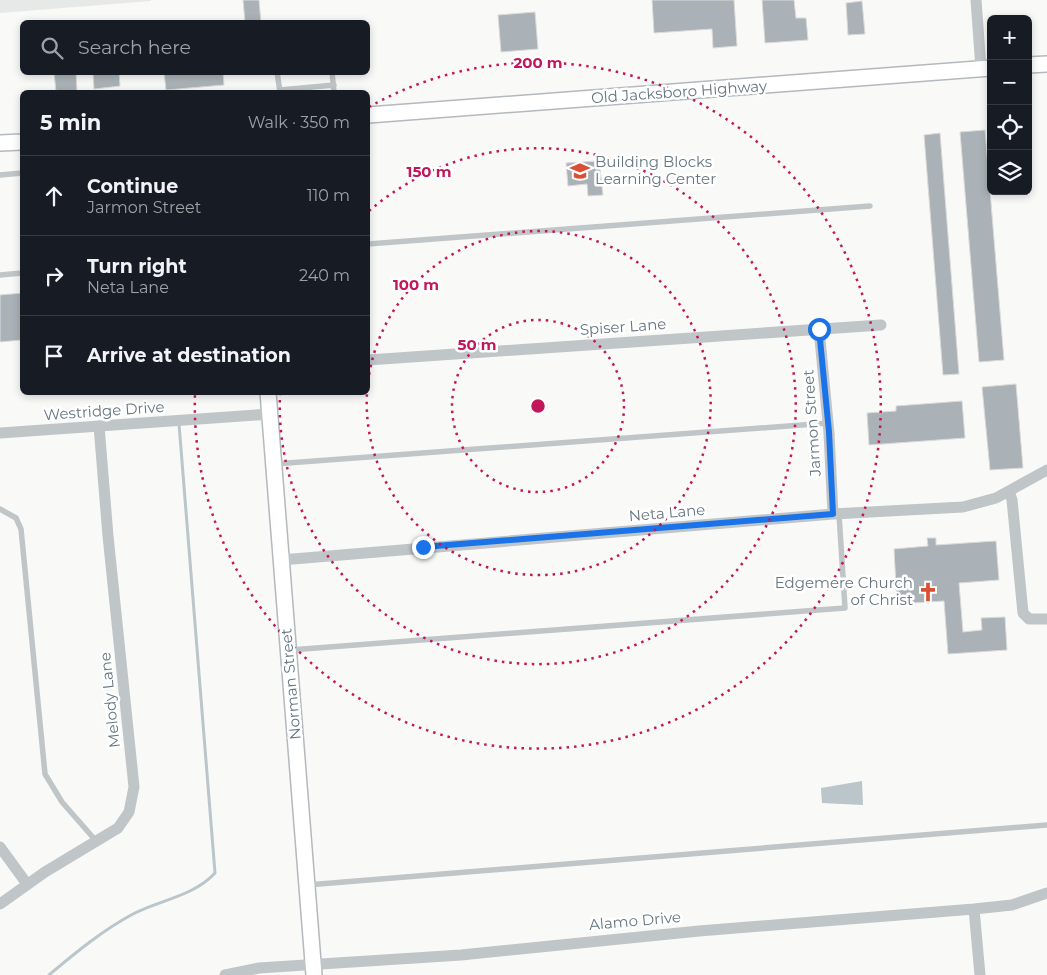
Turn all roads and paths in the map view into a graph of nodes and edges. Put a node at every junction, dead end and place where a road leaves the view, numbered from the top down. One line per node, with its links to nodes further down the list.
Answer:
1 (976, 0): 4 (street)
2 (1047, 64): 3 (main road)
3 (1032, 65)
4 (986, 68): 11 (main road, Old Jacksboro Highway)
5 (277, 75): 8 (lane)
6 (332, 75): 7 (lane)
7 (334, 85): 9 (lane); 10 (lane)
8 (280, 90)
9 (289, 90)
10 (334, 90)
11 (370, 115)
12 (20, 142): 13 (main road)
13 (0, 143)
14 (20, 173): 15 (lane)
15 (0, 175)
16 (870, 206): 17 (lane)
17 (370, 244)
18 (20, 273): 19 (lane)
19 (0, 275)
20 (881, 325): 21 (street, Spiser Lane)
21 (819, 329): 22 (street, Spiser Lane); 25 (street, Jarmon Street)
22 (370, 360)
23 (268, 395): 24 (main road, Norman Street)
24 (270, 414): 26 (street, Westridge Drive); 28 (main road, Norman Street)
25 (828, 423): 28 (lane); 32 (street, Jarmon Street)
26 (99, 426): 27 (street, Westridge Drive); 37 (street, Melody Lane)
27 (0, 433)
28 (274, 464): 33 (main road, Norman Street)
29 (1047, 470): 30 (street, Neta Lane)
30 (1009, 491): 32 (street, Neta Lane); 34 (street)
31 (0, 509): 37 (lane)
32 (836, 514): 33 (street, Neta Lane); 35 (lane)
33 (282, 560): 35 (main road, Norman Street)
34 (1047, 619)
35 (289, 650): 40 (main road, Norman Street)
36 (1047, 826): 40 (lane)
37 (97, 842): 39 (street, Melody Lane)
38 (0, 847): 39 (street)
39 (27, 884): 42 (street, Melody Lane)
40 (307, 885): 44 (main road, Norman Street)
41 (1047, 894): 43 (street, Alamo Drive)
42 (0, 904)
43 (974, 909): 44 (street, Alamo Drive); 46 (street)
44 (314, 970): 45 (street, Alamo Drive)
45 (225, 975)
46 (980, 975)

